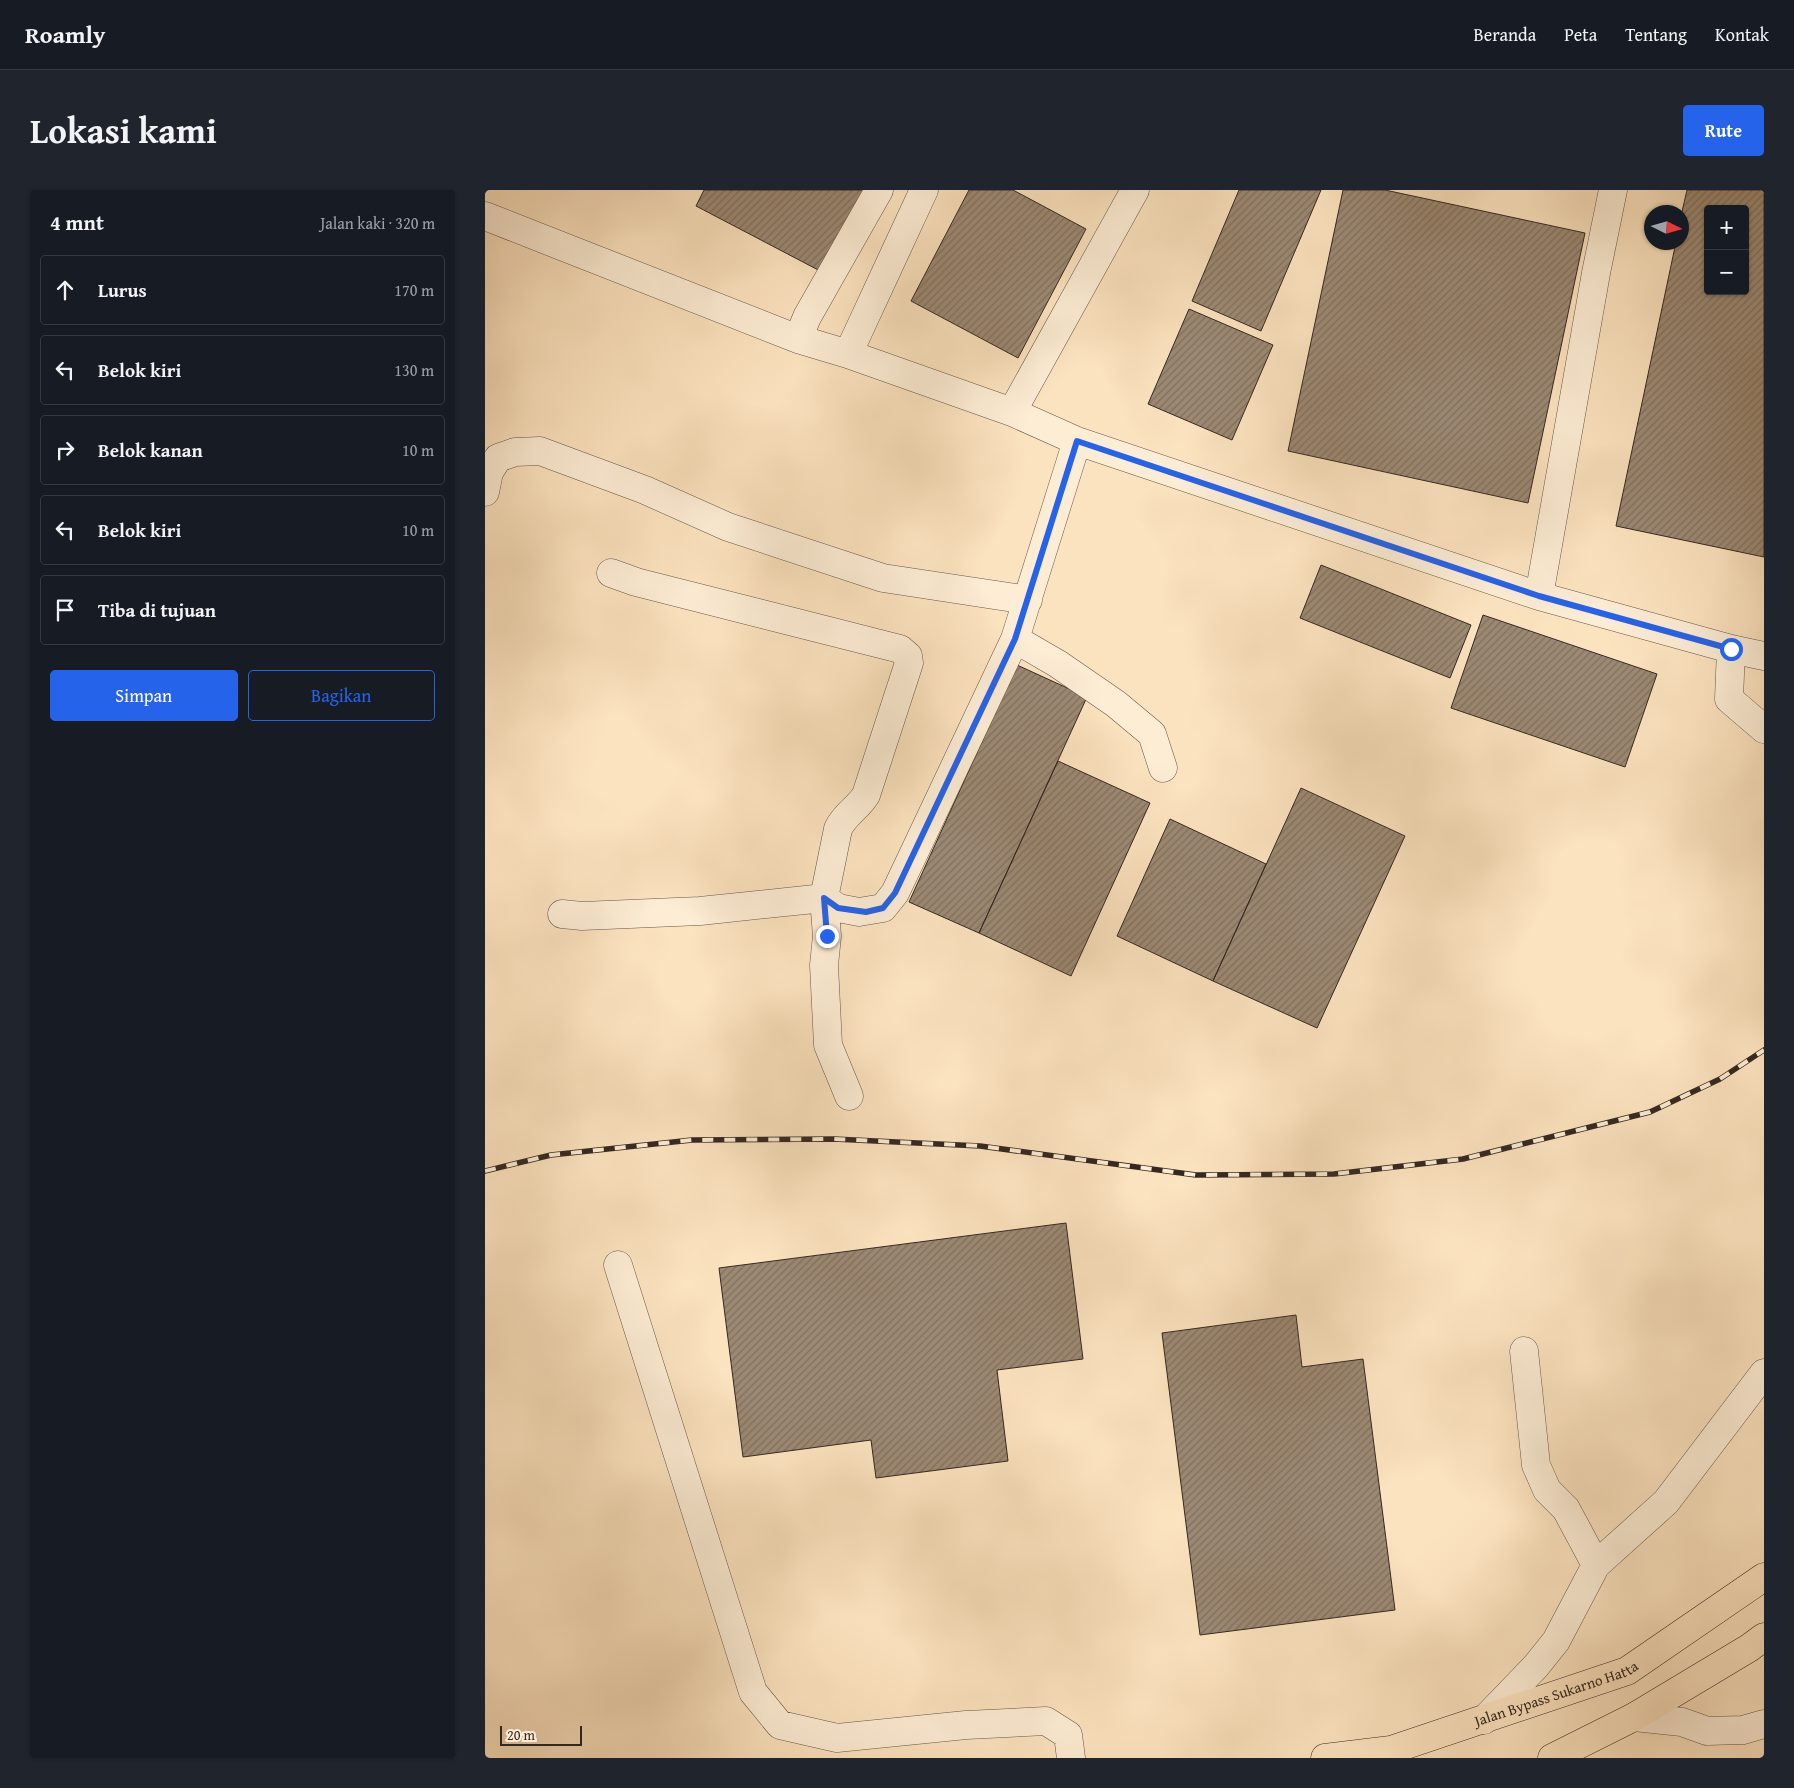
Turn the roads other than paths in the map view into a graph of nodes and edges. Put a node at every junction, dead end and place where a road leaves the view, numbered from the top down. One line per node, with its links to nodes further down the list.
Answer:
1 (879, 190): 6 (street)
2 (924, 190): 7 (street)
3 (1135, 190): 8 (street)
4 (1613, 190): 12 (street)
5 (485, 216): 6 (street)
6 (798, 339): 7 (street)
7 (848, 354): 8 (street)
8 (1012, 412): 9 (street)
9 (1077, 441): 12 (street); 13 (street)
10 (485, 492): 13 (street)
11 (611, 573): 19 (street)
12 (1539, 596): 15 (street)
13 (1028, 600): 14 (street)
14 (1015, 639): 18 (street); 19 (street)
15 (1731, 649): 16 (street); 17 (street)
16 (1764, 656)
17 (1764, 729)
18 (1163, 768)
19 (824, 898): 20 (street); 21 (street)
20 (562, 914)
21 (849, 1096)
22 (618, 1265): 31 (street)
23 (1524, 1351): 25 (street)
24 (1764, 1373): 25 (street)
25 (1596, 1565): 29 (street)
26 (1764, 1576): 29 (highway, Jalan Bypass Sukarno Hatta)
27 (1764, 1637): 28 (highway)
28 (1634, 1717): 30 (street); 33 (highway)
29 (1484, 1720): 32 (highway, Jalan Bypass Sukarno Hatta)
30 (1764, 1724)
31 (1071, 1758)
32 (1325, 1758)
33 (1552, 1758)

